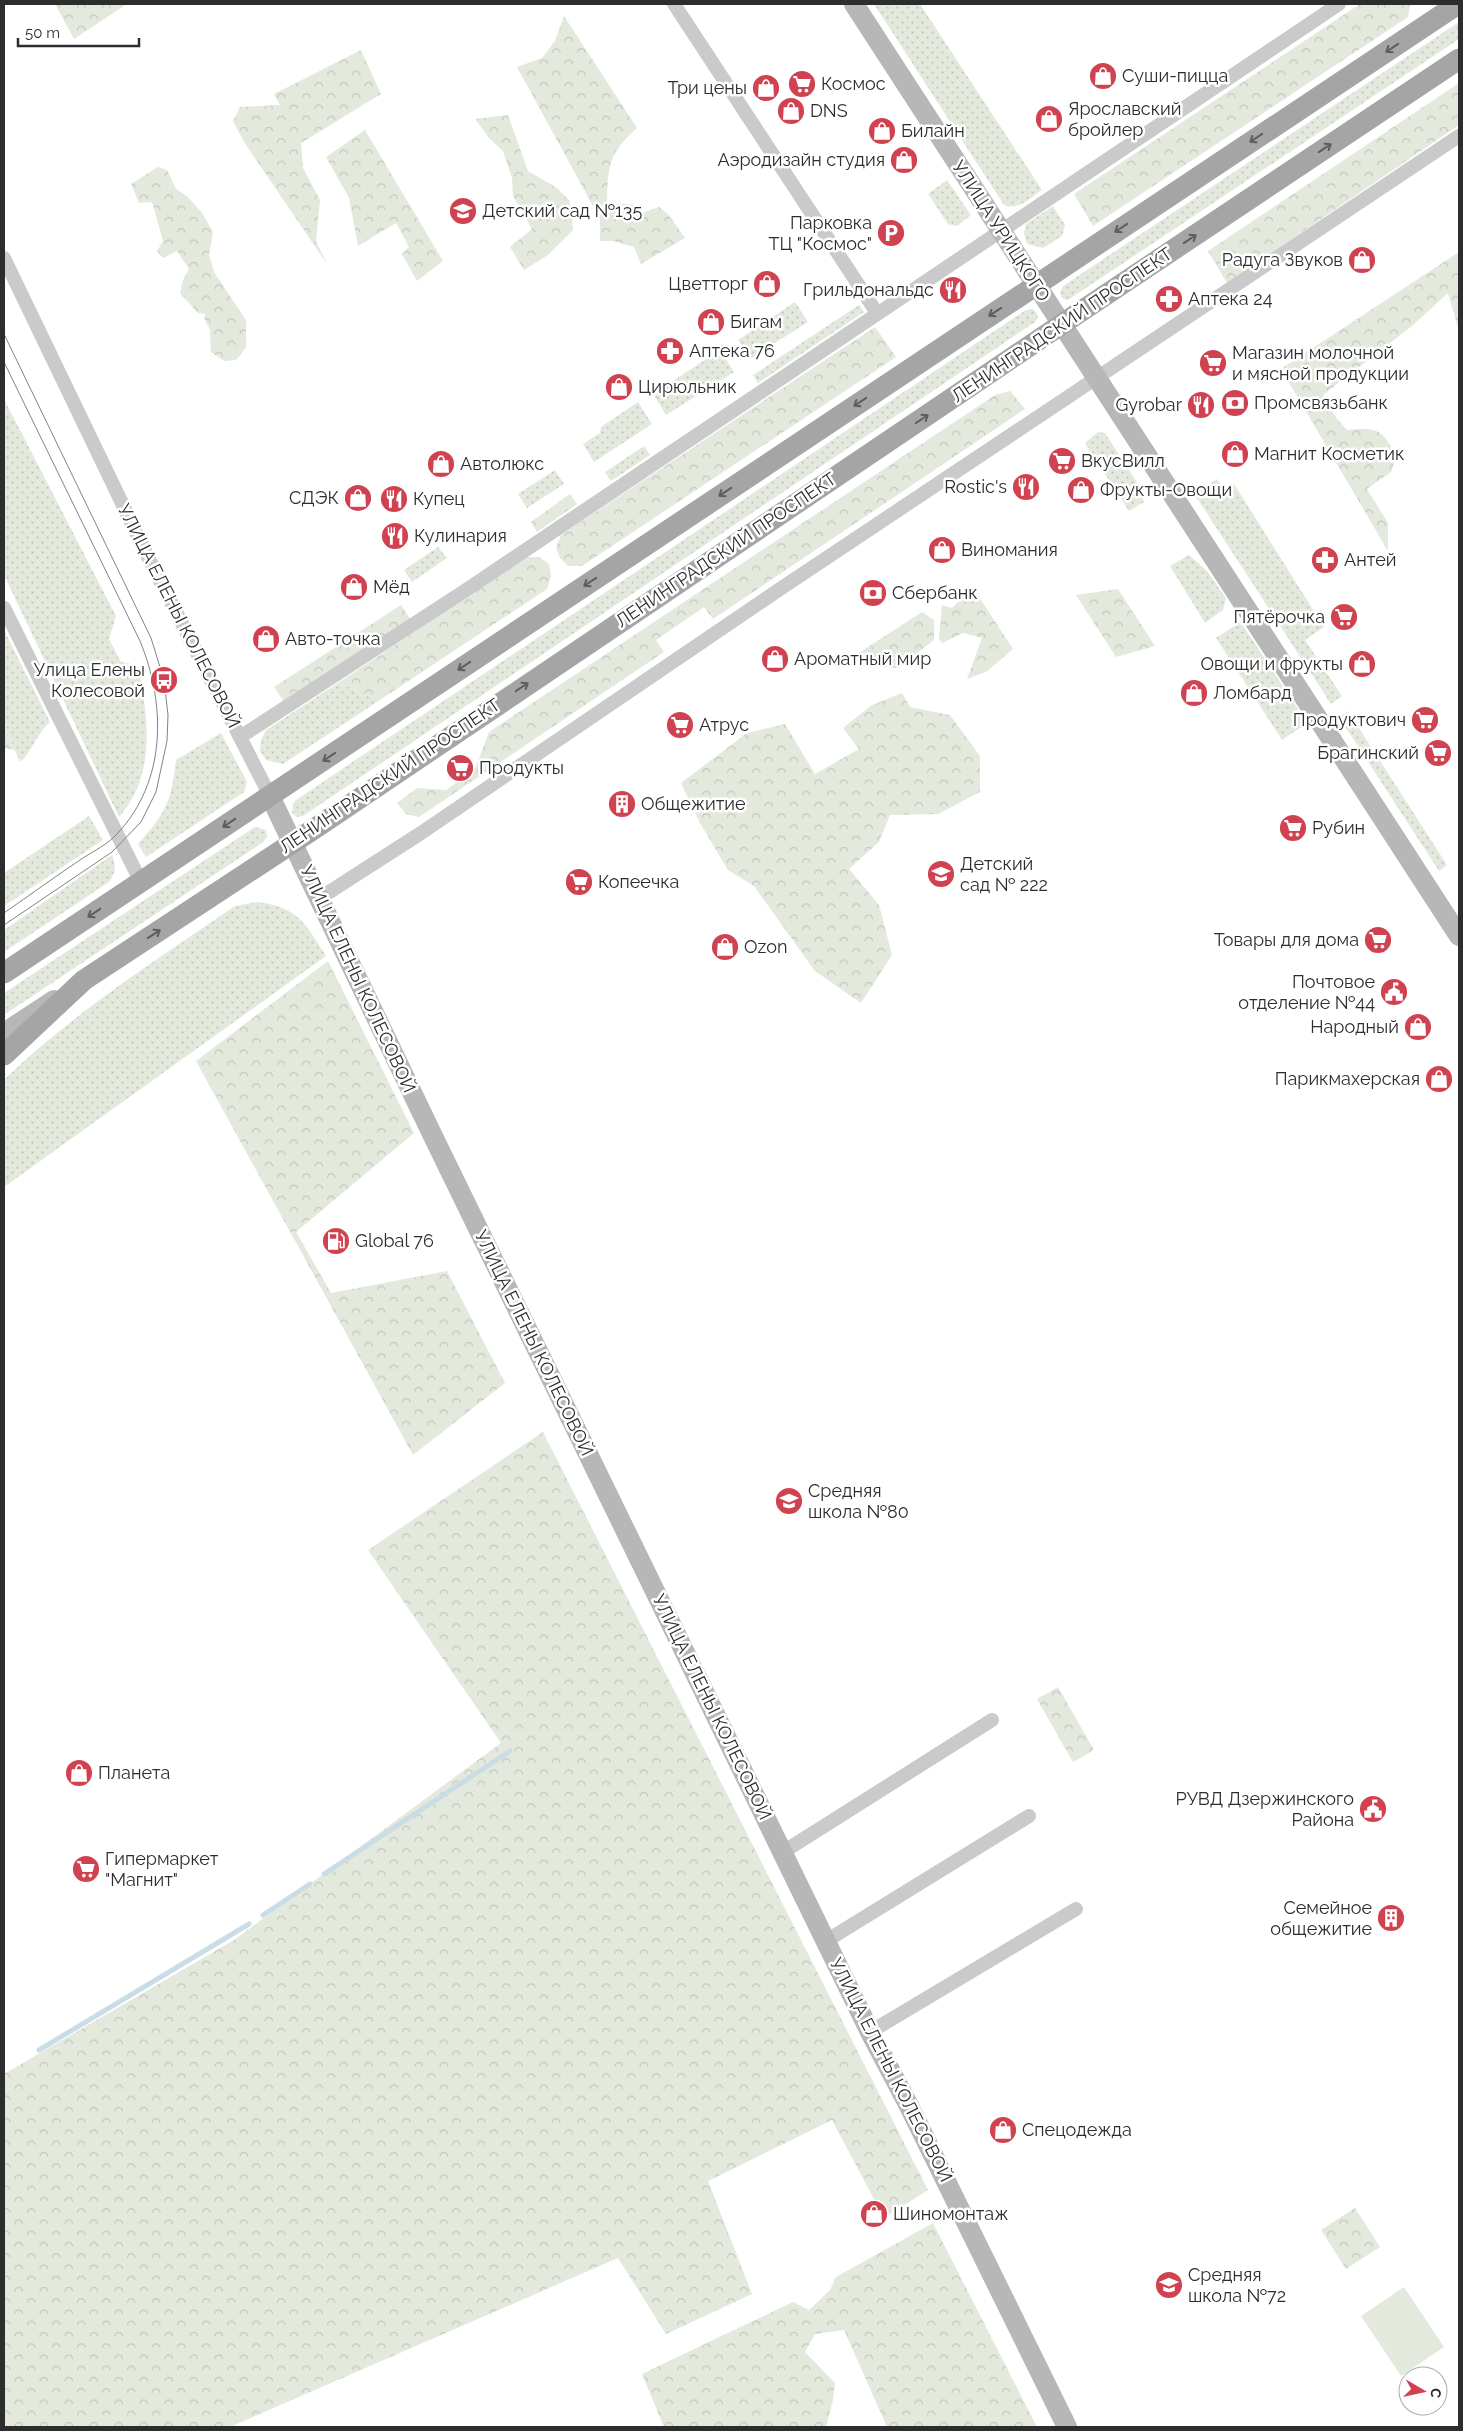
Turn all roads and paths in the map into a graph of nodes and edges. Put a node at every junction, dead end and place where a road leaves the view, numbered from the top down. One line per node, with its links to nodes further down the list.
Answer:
1 (674, 4): 10 (street)
2 (854, 4): 7 (street, УЛИЦА УРИЦКОГО)
3 (1339, 4): 7 (street)
4 (1458, 4): 9 (main road, one-way to 9)
5 (1459, 59): 11 (main road, ЛЕНИНГРАДСКИЙ ПРОСПЕКТ, one-way to 5)
6 (1459, 136): 12 (street)
7 (1001, 231): 9 (street, УЛИЦА УРИЦКОГО); 10 (street)
8 (4, 258): 14 (street, УЛИЦА ЕЛЕНЫ КОЛЕСОВОЙ)
9 (1036, 285): 11 (street, УЛИЦА УРИЦКОГО); 15 (main road, one-way to 15)
10 (877, 313): 14 (street)
11 (1062, 324): 12 (street, УЛИЦА УРИЦКОГО); 16 (main road, ЛЕНИНГРАДСКИЙ ПРОСПЕКТ, one-way to 11)
12 (1097, 377): 18 (street); 19 (street, УЛИЦА УРИЦКОГО)
13 (4, 608): 17 (street)
14 (240, 738): 15 (street, УЛИЦА ЕЛЕНЫ КОЛЕСОВОЙ)
15 (270, 796): 16 (street, УЛИЦА ЕЛЕНЫ КОЛЕСОВОЙ); 17 (main road, one-way to 17)
16 (294, 842): 18 (street, УЛИЦА ЕЛЕНЫ КОЛЕСОВОЙ); 21 (main road, ЛЕНИНГРАДСКИЙ ПРОСПЕКТ, one-way to 16)
17 (141, 882): 20 (main road, one-way to 20)
18 (320, 898): 26 (street, УЛИЦА ЕЛЕНЫ КОЛЕСОВОЙ)
19 (1459, 936)
20 (4, 973)
21 (84, 980): 22 (street); 23 (main road, ЛЕНИНГРАДСКИЙ ПРОСПЕКТ)
22 (4, 1033)
23 (4, 1055)
24 (992, 1720): 26 (street)
25 (1029, 1816): 28 (street)
26 (783, 1852): 28 (street, УЛИЦА ЕЛЕНЫ КОЛЕСОВОЙ)
27 (1076, 1909): 29 (street)
28 (826, 1941): 29 (street, УЛИЦА ЕЛЕНЫ КОЛЕСОВОЙ)
29 (870, 2032): 30 (street, УЛИЦА ЕЛЕНЫ КОЛЕСОВОЙ)
30 (1067, 2427)

